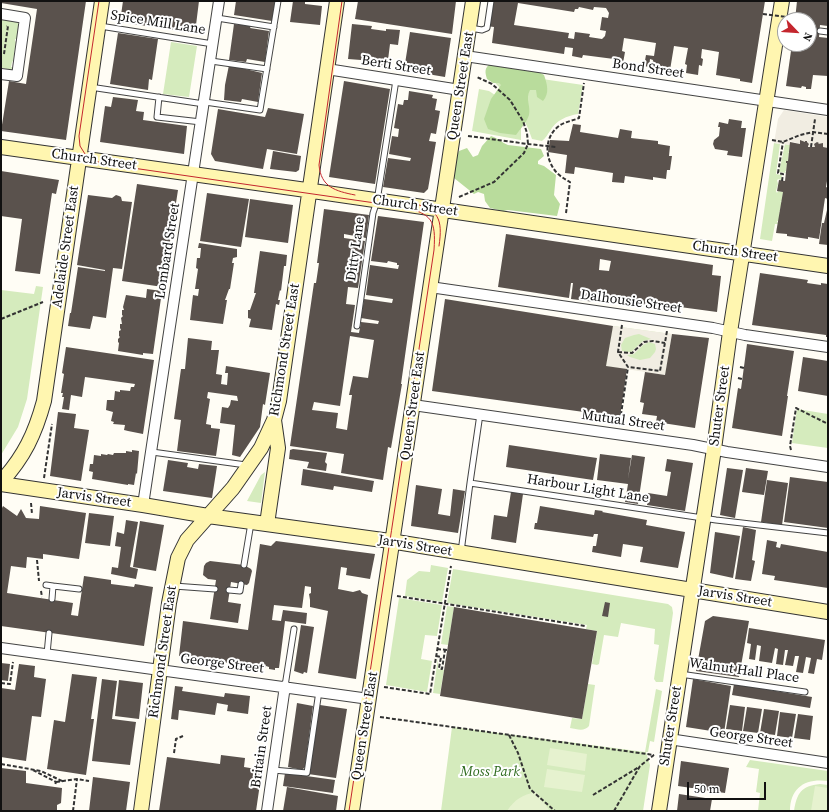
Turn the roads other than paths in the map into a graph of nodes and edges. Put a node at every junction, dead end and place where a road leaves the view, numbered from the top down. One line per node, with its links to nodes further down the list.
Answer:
1 (102, 1): 11 (main road, Adelaide Street East)
2 (219, 1): 10 (street, Lombard Street)
3 (278, 1): 12 (lane)
4 (337, 1): 21 (main road, Richmond Street East)
5 (473, 1): 13 (main road, Queen Street East)
6 (491, 1): 13 (lane)
7 (782, 1): 8 (main road, Shuter Street)
8 (782, 12)
9 (1, 14): 22 (street)
10 (217, 18): 12 (lane); 16 (street, Lombard Street)
11 (99, 26): 16 (lane, Spice Mill Lane); 24 (main road, Adelaide Street East)
12 (274, 27): 20 (lane)
13 (469, 28): 18 (main road, Queen Street East)
14 (820, 31): 15 (lane)
15 (828, 32)
16 (213, 44): 19 (street, Lombard Street)
17 (777, 50): 27 (main road, Shuter Street)
18 (465, 56): 25 (main road, Queen Street East); 27 (street, Bond Street)
19 (211, 61): 20 (lane); 28 (street, Lombard Street)
20 (267, 69): 28 (lane)
21 (327, 69): 23 (street, Berti Street); 34 (main road, Richmond Street East)
22 (1, 74)
23 (396, 80): 25 (street, Berti Street); 35 (lane, Ditty Lane)
24 (89, 87): 26 (lane); 32 (main road, Adelaide Street East)
25 (460, 90): 36 (main road, Queen Street East)
26 (159, 97): 28 (lane); 30 (lane)
27 (767, 101): 29 (street, Bond Street); 37 (main road, Shuter Street)
28 (204, 103): 30 (street, Lombard Street)
29 (828, 110)
30 (201, 122): 33 (street, Lombard Street)
31 (1, 147): 32 (main road, Church Street)
32 (79, 158): 33 (main road, Church Street); 50 (main road, Adelaide Street East)
33 (194, 174): 34 (main road, Church Street); 47 (street, Lombard Street)
34 (309, 190): 35 (main road, Church Street); 45 (main road, Richmond Street East)
35 (377, 201): 36 (main road, Church Street); 40 (lane, Ditty Lane)
36 (442, 210): 37 (main road, Church Street); 39 (main road, Queen Street East)
37 (742, 253): 38 (main road, Church Street); 41 (main road, Shuter Street)
38 (828, 266)
39 (430, 287): 41 (street, Dalhousie Street); 43 (main road, Queen Street East)
40 (357, 326)
41 (730, 332): 42 (street, Dalhousie Street); 46 (main road, Shuter Street)
42 (828, 347)
43 (413, 405): 44 (street, Mutual Street); 58 (main road, Queen Street East)
44 (480, 414): 46 (street, Mutual Street); 51 (lane)
45 (274, 420): 48 (main road, Richmond Street East); 56 (main road)
46 (714, 449): 49 (street, Mutual Street); 54 (main road, Shuter Street)
47 (152, 452): 48 (lane); 52 (street, Lombard Street)
48 (250, 466): 53 (main road, Richmond Street East)
49 (828, 467)
50 (1, 483): 52 (main road, Jarvis Street)
51 (470, 483): 54 (lane, Harbour Light Lane); 59 (lane)
52 (143, 505): 53 (main road, Jarvis Street)
53 (208, 516): 55 (main road, Jarvis Street); 64 (main road, Richmond Street East)
54 (703, 518): 57 (lane, Harbour Light Lane); 68 (main road, Shuter Street)
55 (252, 522): 56 (main road, Jarvis Street); 60 (lane)
56 (267, 524): 58 (main road, Jarvis Street)
57 (828, 533)
58 (392, 542): 59 (main road, Jarvis Street); 80 (main road, Queen Street East)
59 (461, 553): 68 (main road, Jarvis Street)
60 (244, 566)
61 (241, 584): 67 (lane)
62 (46, 585): 63 (lane)
63 (53, 586): 65 (lane); 69 (lane)
64 (171, 586): 66 (lane); 75 (main road, Richmond Street East)
65 (79, 589)
66 (215, 589)
67 (229, 590)
68 (692, 590): 70 (main road, Jarvis Street); 76 (main road, Shuter Street)
69 (52, 599)
70 (828, 612)
71 (294, 629): 77 (lane)
72 (49, 633): 74 (lane)
73 (1, 648): 74 (street, George Street)
74 (47, 654): 75 (street, George Street)
75 (160, 670): 77 (street, George Street); 84 (main road, Richmond Street East)
76 (679, 674): 79 (lane, Walnut Hall Place); 81 (main road, Shuter Street)
77 (285, 686): 78 (street, George Street); 83 (street, Britain Street)
78 (319, 691): 80 (street, George Street); 83 (lane)
79 (805, 692)
80 (369, 699): 86 (main road, Queen Street East)
81 (669, 740): 82 (street, George Street); 87 (main road, Shuter Street)
82 (828, 763)
83 (274, 770): 85 (street, Britain Street)
84 (141, 811)
85 (267, 811)
86 (352, 811)
87 (659, 811)

